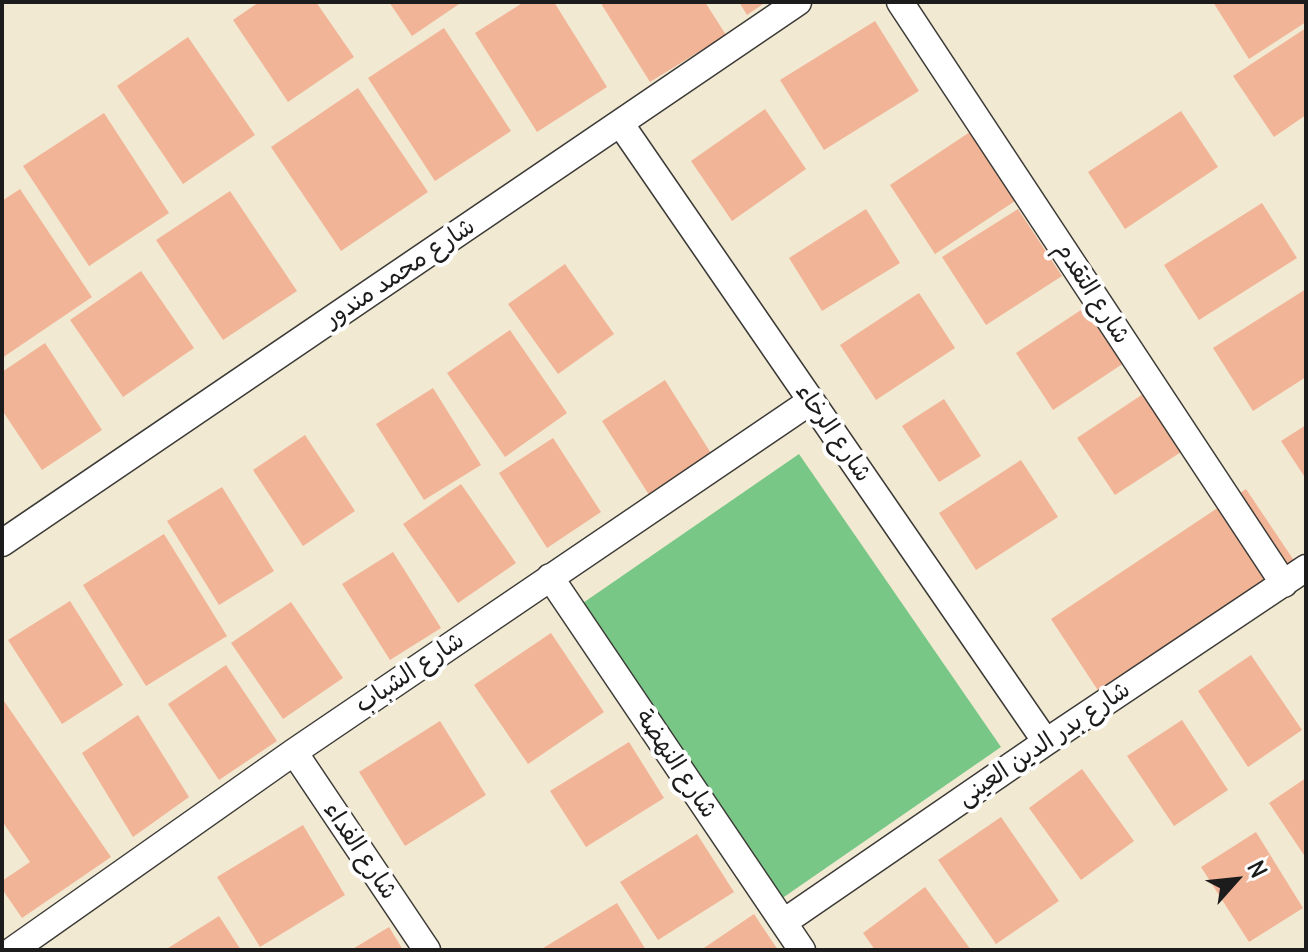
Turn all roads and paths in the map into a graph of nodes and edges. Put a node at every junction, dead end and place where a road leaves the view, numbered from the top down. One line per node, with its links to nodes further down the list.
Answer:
1 (798, 2): 3 (street, شارع محمد مندور)
2 (900, 2): 8 (street, شارع التقدم)
3 (620, 123): 4 (street, شارع الرخاء); 5 (street, شارع محمد مندور)
4 (811, 401): 7 (street, شارع الشباب); 9 (street, شارع الرخاء)
5 (2, 543)
6 (1306, 568): 8 (street, شارع بدر الدين العينى)
7 (550, 577): 10 (street, شارع الشباب); 11 (street, شارع النهضة)
8 (1284, 584): 9 (street, شارع بدر الدين العينى)
9 (1046, 742): 11 (street, شارع بدر الدين العينى)
10 (294, 752): 12 (street, شارع الشباب); 13 (street, شارع الفداء)
11 (784, 922): 14 (street, شارع النهضة)
12 (13, 950)
13 (427, 950)
14 (802, 950)

